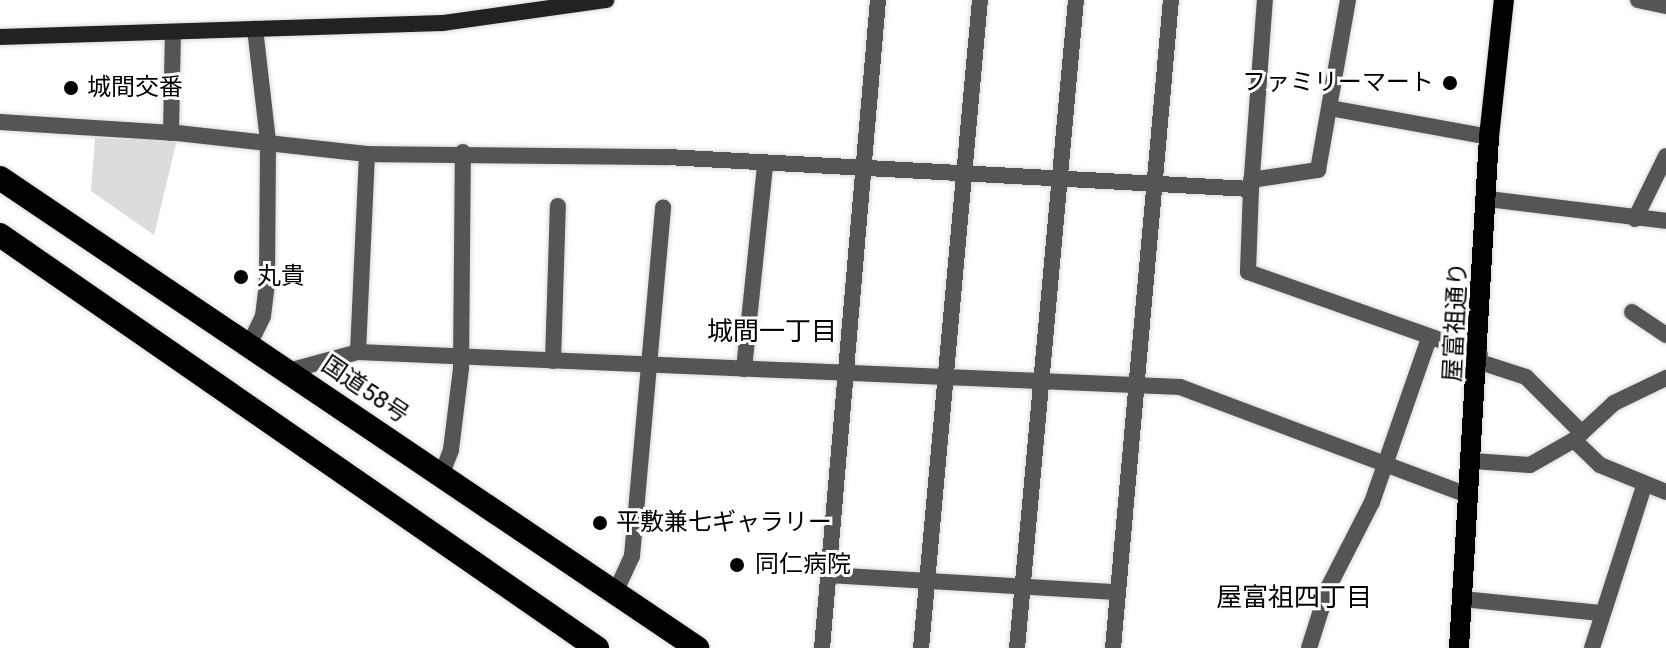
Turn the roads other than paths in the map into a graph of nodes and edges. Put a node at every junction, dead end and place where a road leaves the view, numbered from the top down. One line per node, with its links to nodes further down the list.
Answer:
1 (606, 0): 11 (street)
2 (878, 0): 23 (street)
3 (980, 0): 24 (street)
4 (1076, 0): 26 (street)
5 (1171, 0): 28 (street)
6 (1265, 0): 27 (street)
7 (1348, 0): 14 (street)
8 (1504, 0): 17 (main road, 屋富祖通り)
9 (1638, 0): 10 (street)
10 (1666, 6)
11 (255, 29): 12 (street); 18 (street)
12 (173, 32): 13 (street); 16 (street)
13 (0, 37)
14 (1330, 108): 17 (street); 27 (street)
15 (0, 122): 16 (street)
16 (171, 133): 18 (street)
17 (1489, 137): 29 (main road, 屋富祖通り)
18 (268, 141): 20 (street); 38 (street)
19 (463, 152): 20 (street); 22 (street); 40 (street)
20 (367, 154): 39 (street)
21 (1666, 156): 32 (street)
22 (765, 166): 23 (street); 44 (street)
23 (863, 170): 24 (street); 46 (street)
24 (965, 175): 26 (street); 48 (street)
25 (0, 178): 38 (highway, 国道58号)
26 (1059, 180): 28 (street); 49 (street)
27 (1251, 184): 28 (street); 37 (street)
28 (1154, 186): 50 (street)
29 (1488, 199): 32 (street); 41 (main road, 屋富祖通り)
30 (558, 206): 42 (street)
31 (663, 207): 43 (street)
32 (1635, 219): 33 (street)
33 (1666, 221)
34 (0, 235): 65 (highway)
35 (1632, 312): 36 (street)
36 (1666, 335)
37 (1429, 338): 41 (street); 52 (street)
38 (249, 345): 45 (highway, 国道58号)
39 (358, 352): 40 (street); 45 (street)
40 (457, 358): 42 (street); 54 (street)
41 (1480, 358): 51 (street); 53 (main road, 屋富祖通り)
42 (553, 361): 43 (street)
43 (649, 364): 44 (street); 62 (street)
44 (744, 369): 46 (street)
45 (288, 371): 54 (highway, 国道58号)
46 (846, 373): 48 (street); 58 (street)
47 (1665, 376): 51 (street)
48 (947, 381): 49 (street); 59 (street)
49 (1043, 384): 50 (street); 60 (street)
50 (1137, 386): 52 (street); 61 (street)
51 (1578, 436): 53 (street); 55 (street)
52 (1385, 460): 57 (street); 71 (street)
53 (1473, 461): 57 (main road, 屋富祖通り)
54 (441, 476): 62 (highway, 国道58号)
55 (1644, 486): 56 (street); 64 (street)
56 (1666, 492)
57 (1470, 496): 63 (main road, 屋富祖通り)
58 (828, 575): 59 (street); 67 (street)
59 (927, 582): 60 (street); 68 (street)
60 (1023, 586): 61 (street); 69 (street)
61 (1117, 592): 70 (street)
62 (615, 593): 66 (highway, 国道58号)
63 (1463, 599): 64 (street); 72 (main road, 屋富祖通り)
64 (1602, 613): 73 (street)
65 (597, 648)
66 (697, 648)
67 (822, 648)
68 (921, 648)
69 (1017, 648)
70 (1113, 648)
71 (1309, 648)
72 (1459, 648)
73 (1592, 648)

